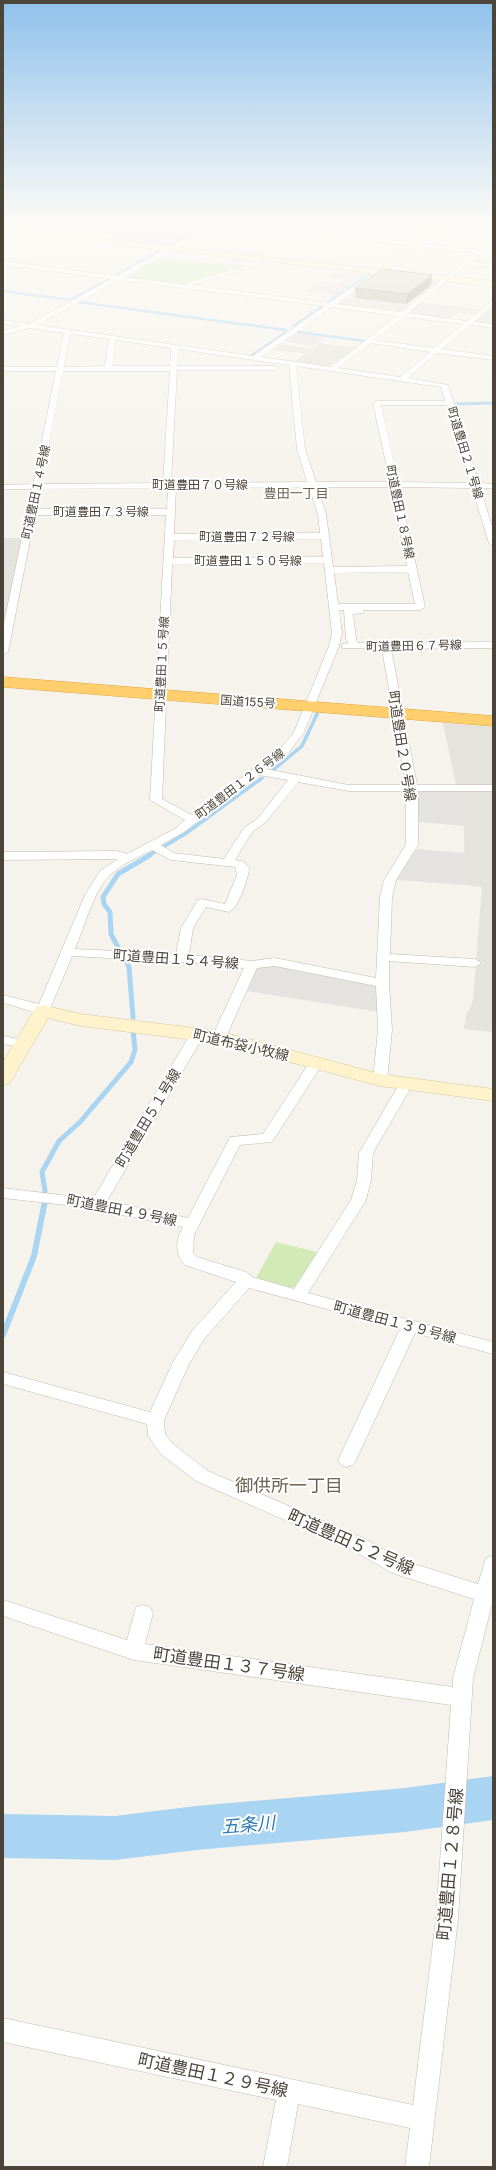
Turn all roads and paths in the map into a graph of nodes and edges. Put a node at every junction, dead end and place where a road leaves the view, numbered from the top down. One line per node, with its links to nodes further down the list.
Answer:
1 (5, 322): 7 (street)
2 (36, 322): 7 (street)
3 (305, 322): 15 (street)
4 (392, 322): 12 (street)
5 (463, 322): 6 (street)
6 (468, 323): 8 (street); 14 (street)
7 (29, 326): 9 (street); 10 (street)
8 (493, 326)
9 (70, 332): 13 (street); 20 (street, 町道豊田１４号線)
10 (3, 333)
11 (112, 340): 21 (street)
12 (368, 341): 14 (street); 22 (street)
13 (178, 347): 15 (street); 18 (street)
14 (436, 350): 16 (street); 23 (street)
15 (254, 358): 17 (street)
16 (493, 358)
17 (292, 365): 18 (street); 22 (street); 28 (street, 町道豊田１２６号線)
18 (177, 368): 21 (street); 26 (street); 27 (street, 町道豊田１５号線)
19 (3, 369): 20 (street)
20 (62, 369): 21 (street); 30 (street, 町道豊田１４号線)
21 (108, 369)
22 (332, 369): 23 (street)
23 (402, 379): 24 (street, 町道豊田２１号線)
24 (450, 403): 29 (street, 町道豊田１８号線); 31 (street, 町道豊田２１号線)
25 (383, 406): 29 (street)
26 (179, 430)
27 (173, 483): 28 (street, 町道豊田７０号線); 30 (street, 町道豊田７０号線); 35 (street, 町道豊田１５号線)
28 (312, 484): 29 (street, 町道豊田７０号線); 36 (street, 町道豊田１２６号線)
29 (398, 485): 31 (street, 町道豊田７０号線); 41 (street, 町道豊田１８号線); 45 (street)
30 (38, 486): 33 (street, 町道豊田７０号線); 34 (street, 町道豊田１４号線)
31 (476, 486): 32 (street, 町道豊田７０号線); 38 (street, 町道豊田２１号線)
32 (493, 486)
33 (3, 487)
34 (32, 512): 35 (street, 町道豊田７３号線); 47 (street, 町道豊田１４号線)
35 (170, 512): 37 (street, 町道豊田１５号線)
36 (325, 536): 37 (street, 町道豊田７２号線); 40 (street, 町道豊田１２６号線)
37 (169, 537): 39 (street, 町道豊田１５号線)
38 (493, 543)
39 (167, 561): 40 (street, 町道豊田１５０号線); 49 (street, 町道豊田１５号線)
40 (329, 565): 41 (street, 町道豊田１５０号線); 42 (street, 町道豊田１２６号線)
41 (412, 569): 42 (street, 町道豊田１８号線)
42 (334, 608): 44 (street, 町道豊田１２６号線)
43 (493, 645): 46 (street, 町道豊田６７号線)
44 (334, 646): 45 (street, 町道豊田６７号線); 50 (street, 町道豊田１２６号線)
45 (352, 646): 46 (street, 町道豊田６７号線)
46 (386, 646): 51 (street, 町道豊田２０号線)
47 (3, 652)
48 (3, 681): 49 (highway, 国道155号)
49 (160, 693): 50 (highway, 国道155号); 58 (street, 町道豊田１５号線)
50 (310, 704): 51 (highway, 国道155号); 54 (street, 町道豊田１２６号線)
51 (397, 711): 52 (highway, 国道155号); 53 (highway, 国道155号); 57 (street, 町道豊田２０号線)
52 (493, 716)
53 (493, 721)
54 (258, 772): 55 (street); 58 (street, 町道豊田１２６号線)
55 (295, 778): 57 (street); 62 (street)
56 (493, 788): 57 (street)
57 (412, 789): 64 (street, 町道豊田２０号線)
58 (193, 820): 59 (street, 町道豊田１２６号線)
59 (153, 845): 61 (street, 町道豊田１２６号線); 62 (street)
60 (3, 856): 61 (street)
61 (129, 858): 63 (street, 町道豊田１２６号線)
62 (227, 863): 65 (street)
63 (68, 952): 65 (street, 町道豊田１５４号線); 70 (street, 町道豊田１２６号線)
64 (383, 957): 66 (street); 68 (street, 町道豊田２０号線)
65 (182, 958): 67 (street, 町道豊田１５４号線)
66 (475, 963)
67 (252, 965): 68 (street); 72 (street, 町道豊田１５４号線)
68 (382, 983): 77 (street, 町道豊田２０号線)
69 (3, 999): 70 (street)
70 (43, 1011): 71 (main road, 町道布袋小牧線); 74 (main road)
71 (198, 1033): 72 (main road, 町道布袋小牧線); 81 (street, 町道豊田５１号線)
72 (219, 1037): 75 (main road, 町道布袋小牧線)
73 (3, 1040): 74 (street)
74 (24, 1044): 76 (main road)
75 (316, 1063): 77 (main road, 町道布袋小牧線); 82 (street, 町道豊田４９号線)
76 (3, 1079)
77 (380, 1080): 78 (main road, 町道布袋小牧線)
78 (406, 1084): 79 (main road, 町道布袋小牧線); 84 (street)
79 (493, 1095)
80 (3, 1193): 81 (street, 町道豊田４９号線)
81 (98, 1204): 82 (street, 町道豊田４９号線)
82 (192, 1224): 83 (street, 町道豊田１３９号線)
83 (246, 1281): 84 (street, 町道豊田１３９号線); 88 (street)
84 (298, 1296): 85 (street, 町道豊田１３９号線)
85 (410, 1326): 86 (street, 町道豊田１３９号線); 89 (street)
86 (493, 1348)
87 (3, 1378): 88 (street)
88 (155, 1420): 91 (street, 町道豊田５２号線)
89 (347, 1460)
90 (493, 1564): 91 (street, 町道豊田１２８号線)
91 (484, 1594): 95 (street, 町道豊田１２８号線)
92 (3, 1608): 94 (street, 町道豊田１３７号線)
93 (143, 1613): 94 (street)
94 (134, 1651): 95 (street, 町道豊田１３７号線)
95 (461, 1697): 98 (street, 町道豊田１２８号線)
96 (3, 2030): 97 (street, 町道豊田１２９号線)
97 (289, 2091): 98 (street, 町道豊田１２９号線); 99 (street)
98 (423, 2119): 100 (street, 町道豊田１２８号線)
99 (275, 2167)
100 (417, 2167)

